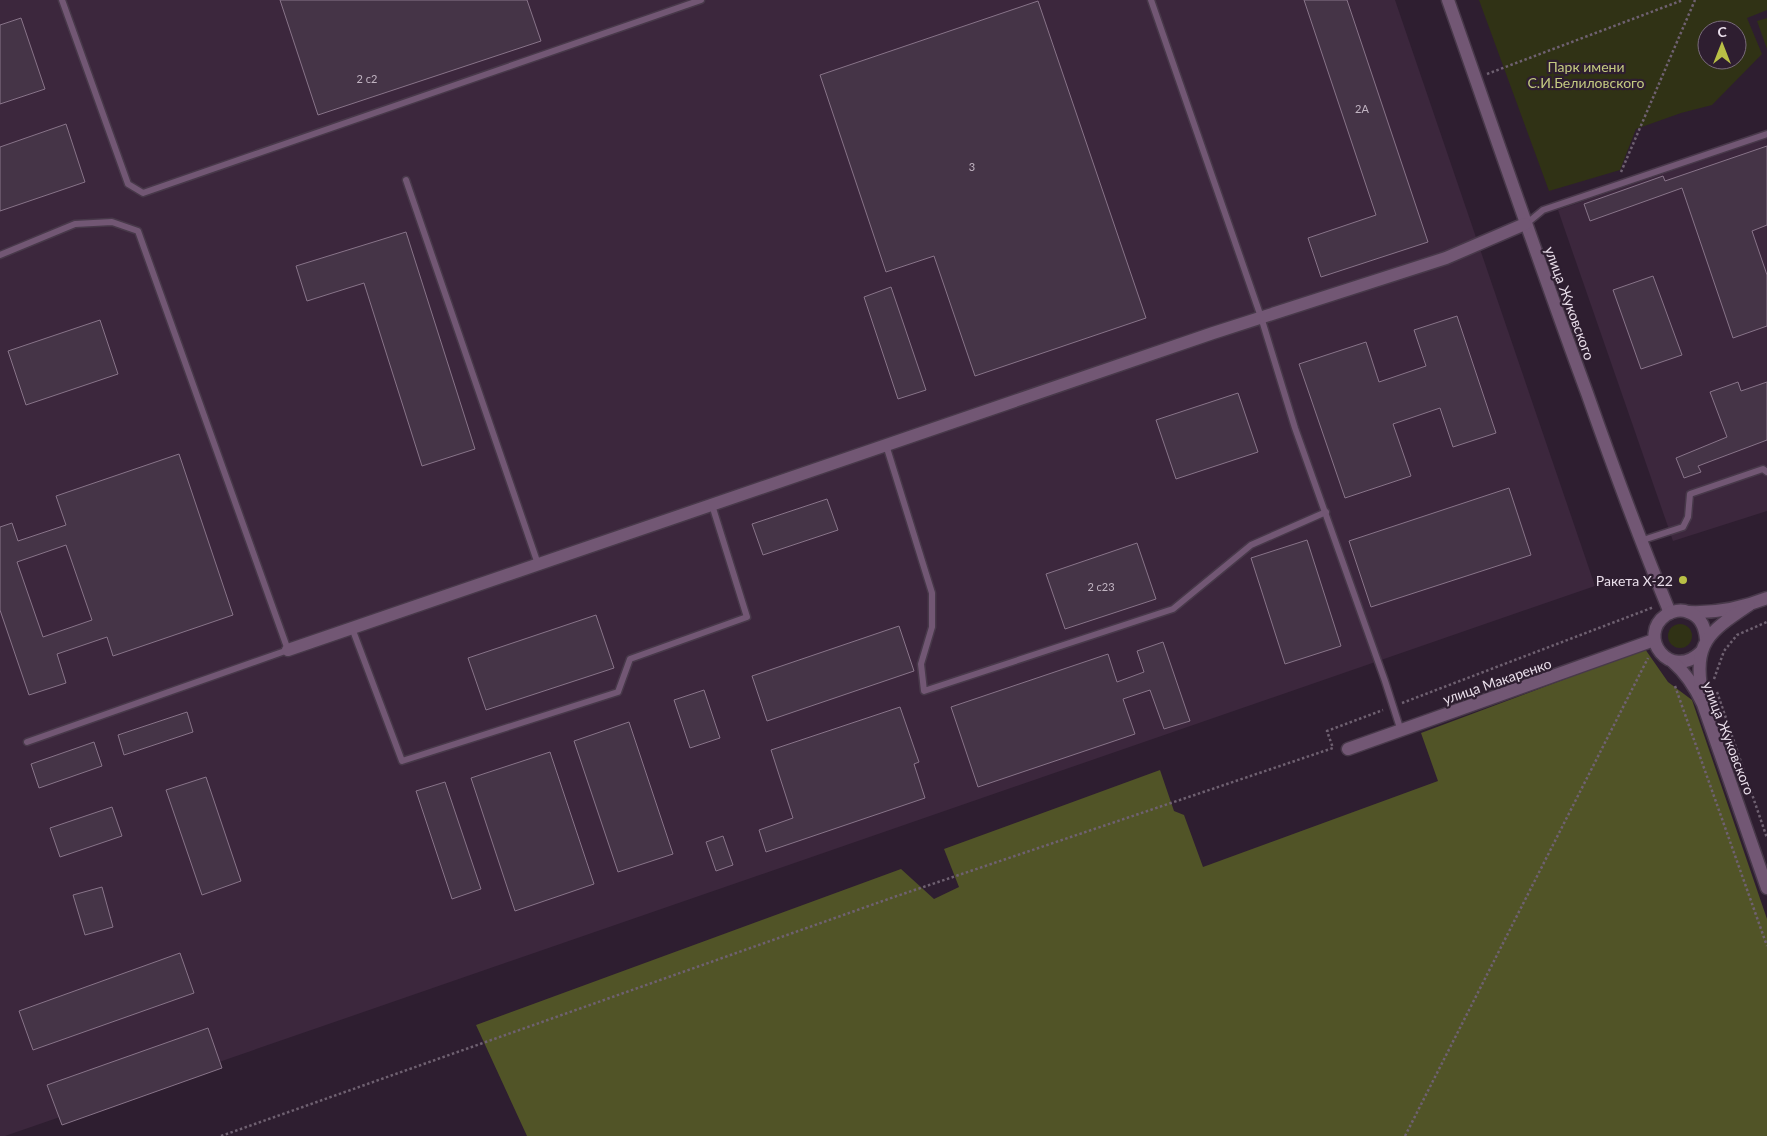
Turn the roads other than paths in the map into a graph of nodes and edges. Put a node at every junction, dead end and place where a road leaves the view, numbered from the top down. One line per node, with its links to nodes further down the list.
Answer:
1 (62, 0): 2 (lane)
2 (701, 0)
3 (1151, 0): 9 (lane)
4 (1448, 0): 7 (street, улица Жуковского)
5 (1767, 134): 7 (lane)
6 (406, 180): 15 (lane)
7 (1525, 224): 9 (street); 14 (street, улица Жуковского)
8 (0, 254): 23 (lane)
9 (1261, 317): 10 (street); 13 (lane)
10 (886, 445): 12 (street); 13 (lane)
11 (1767, 472): 14 (lane)
12 (712, 505): 15 (street); 20 (lane)
13 (1326, 512): 27 (lane)
14 (1640, 541): 18 (street, улица Жуковского)
15 (538, 564): 20 (street)
16 (1767, 598): 17 (street)
17 (1748, 605): 19 (street); 21 (street)
18 (1667, 608): 19 (street); 22 (street)
19 (1689, 612): 21 (street)
20 (352, 628): 23 (street)
21 (1706, 639): 24 (street)
22 (1654, 640): 25 (street); 27 (street, улица Макаренко)
23 (288, 650): 28 (lane)
24 (1701, 652): 25 (street); 26 (street)
25 (1673, 662): 26 (street, улица Жуковского)
26 (1703, 704): 30 (street, улица Жуковского)
27 (1401, 731): 29 (street, улица Макаренко)
28 (27, 742)
29 (1348, 749)
30 (1767, 888)

